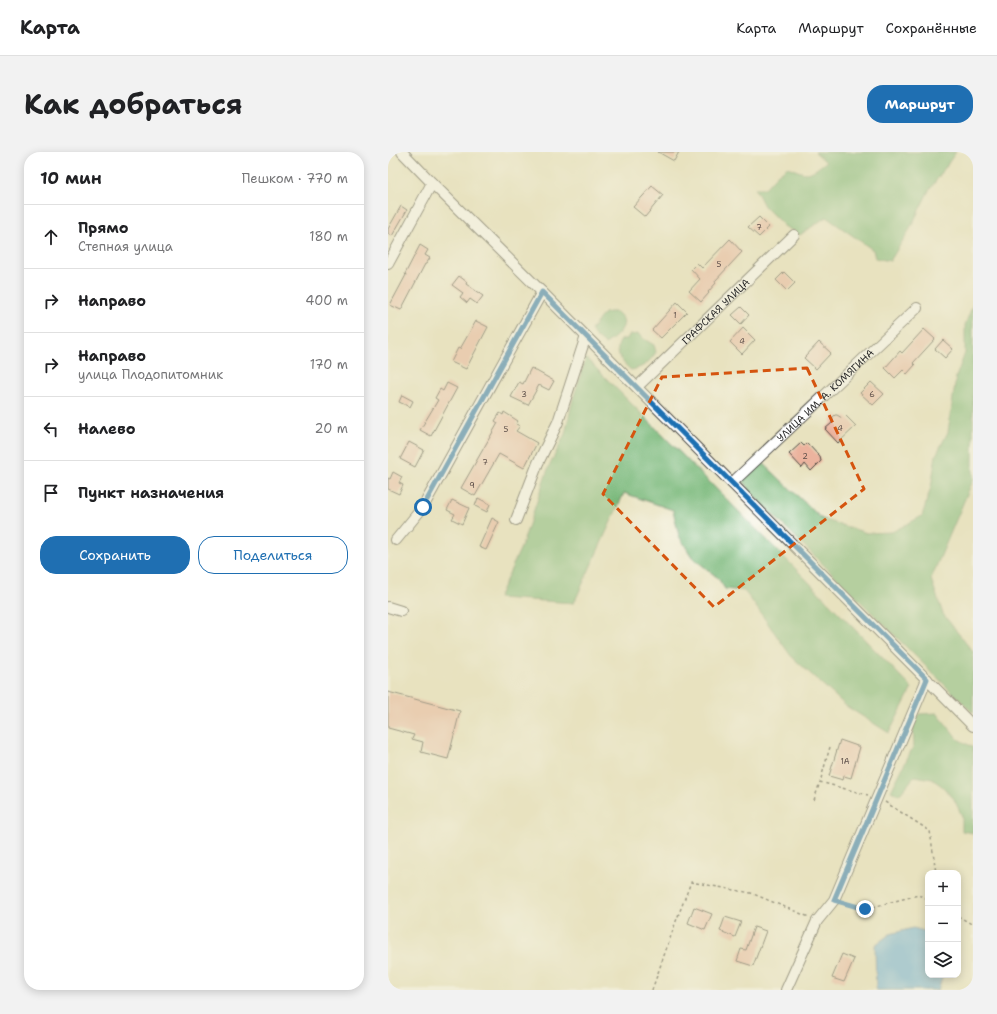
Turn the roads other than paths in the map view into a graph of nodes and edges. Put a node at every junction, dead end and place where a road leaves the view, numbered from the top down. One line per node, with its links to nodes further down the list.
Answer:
1 (402, 152): 2 (street)
2 (432, 183): 4 (street); 5 (street)
3 (794, 235): 8 (street, ГРАФСКАЯ УЛИЦА)
4 (388, 264)
5 (542, 292): 7 (street); 11 (street)
6 (917, 308): 9 (street, УЛИЦА ИМ. А. КОМЯГИНА)
7 (586, 336): 8 (street); 10 (street)
8 (637, 387): 9 (street)
9 (732, 483): 14 (street)
10 (516, 520)
11 (396, 540)
12 (388, 608): 13 (street)
13 (401, 611)
14 (927, 679): 15 (street); 16 (street)
15 (973, 726)
16 (786, 990)

